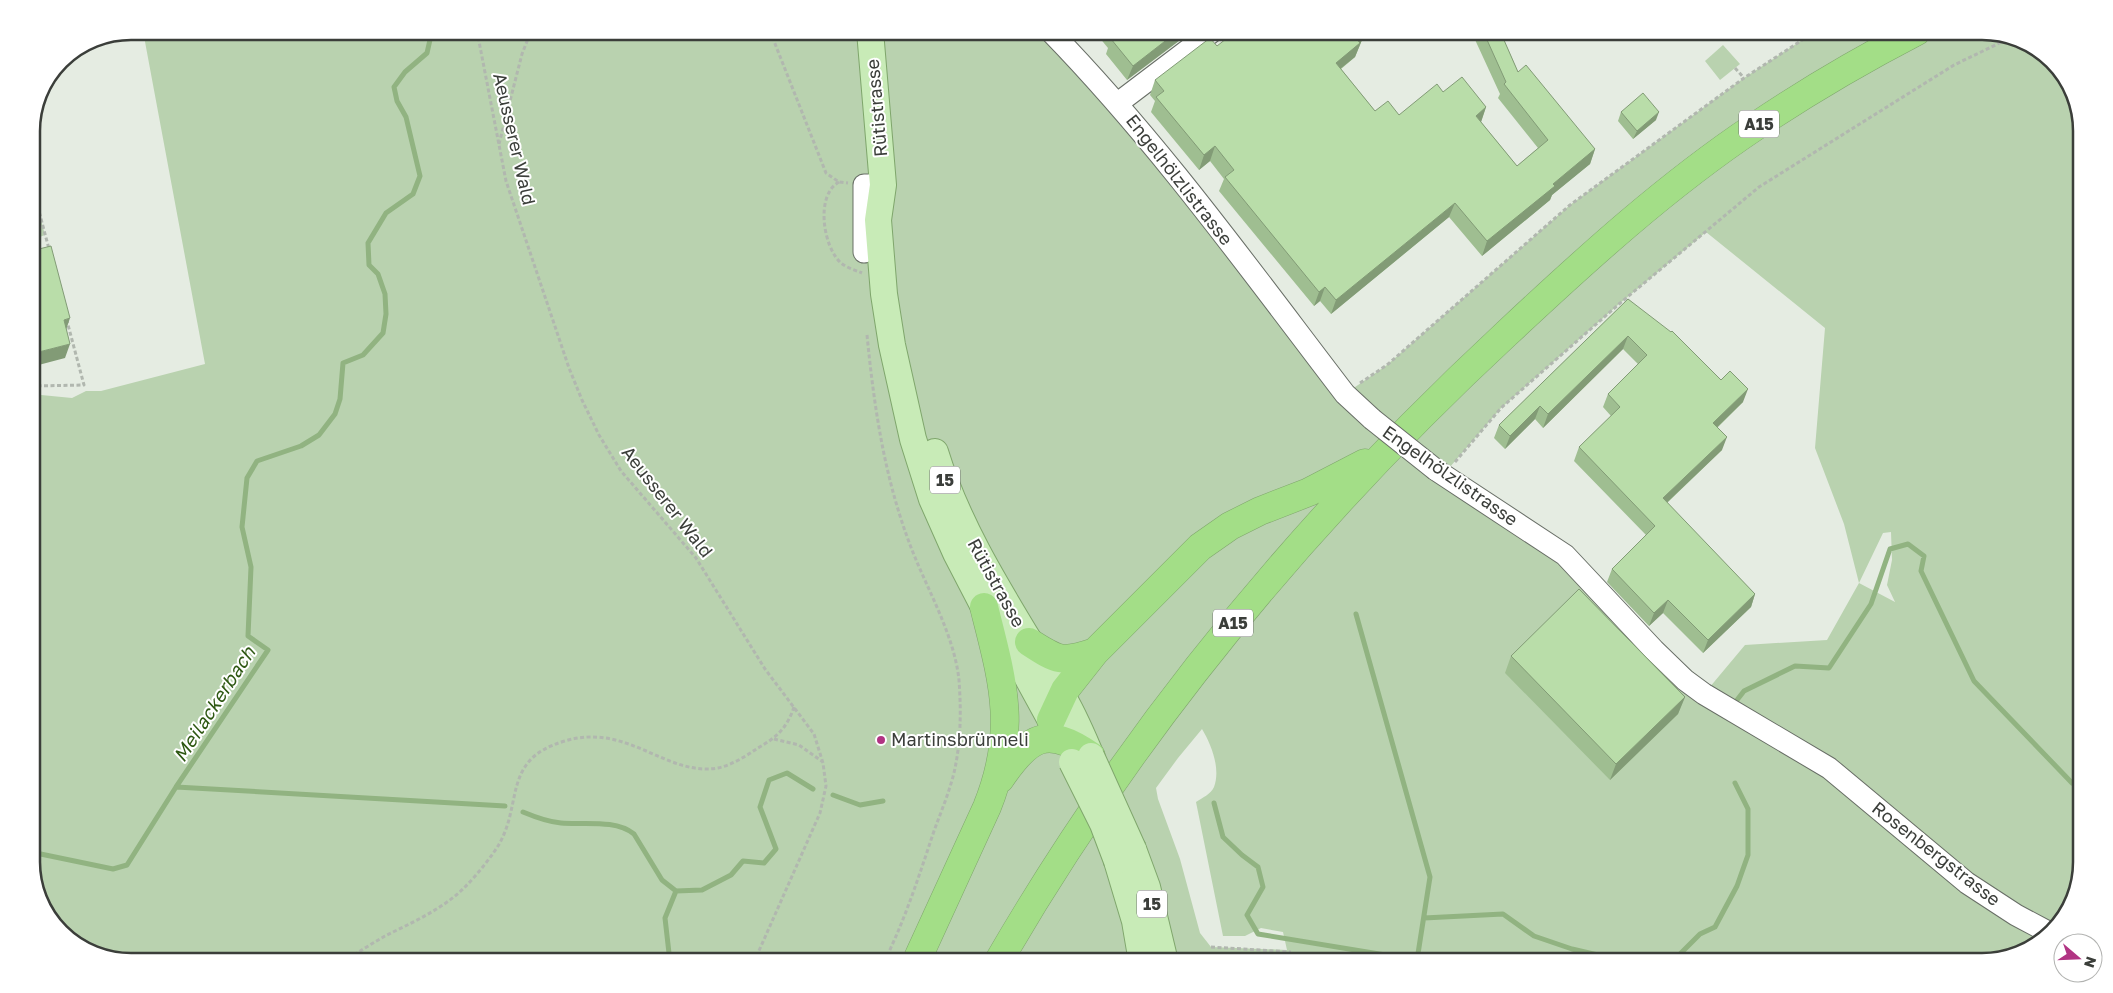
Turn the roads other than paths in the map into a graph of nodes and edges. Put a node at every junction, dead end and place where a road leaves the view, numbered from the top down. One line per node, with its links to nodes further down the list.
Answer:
1 (870, 40): 6 (main road, Rütistrasse / 15)
2 (1058, 40): 5 (street, Engelhölzlistrasse)
3 (1201, 40): 5 (street)
4 (1900, 40): 8 (highway, A15)
5 (1118, 103): 14 (street, Engelhölzlistrasse, bridge)
6 (874, 185): 7 (street); 9 (main road, Rütistrasse / 15); 10 (main road, Rütistrasse / 15)
7 (864, 252)
8 (1385, 452): 11 (highway); 19 (highway, A15)
9 (984, 607): 13 (main road, Rütistrasse / 15); 15 (highway)
10 (1029, 642): 11 (highway); 12 (main road, Rütistrasse / 15)
11 (1096, 652): 12 (highway)
12 (1062, 695): 13 (highway); 13 (main road, Rütistrasse / 15)
13 (1074, 745): 15 (highway); 16 (main road, Rütistrasse / 15, bridge)
14 (1829, 768): 17 (street, Rosenbergstrasse)
15 (996, 786): 18 (highway)
16 (1125, 855): 20 (main road, Rütistrasse / 15); 21 (main road, Rütistrasse / 15)
17 (2043, 929)
18 (920, 953)
19 (1003, 953)
20 (1140, 953)
21 (1163, 953)

